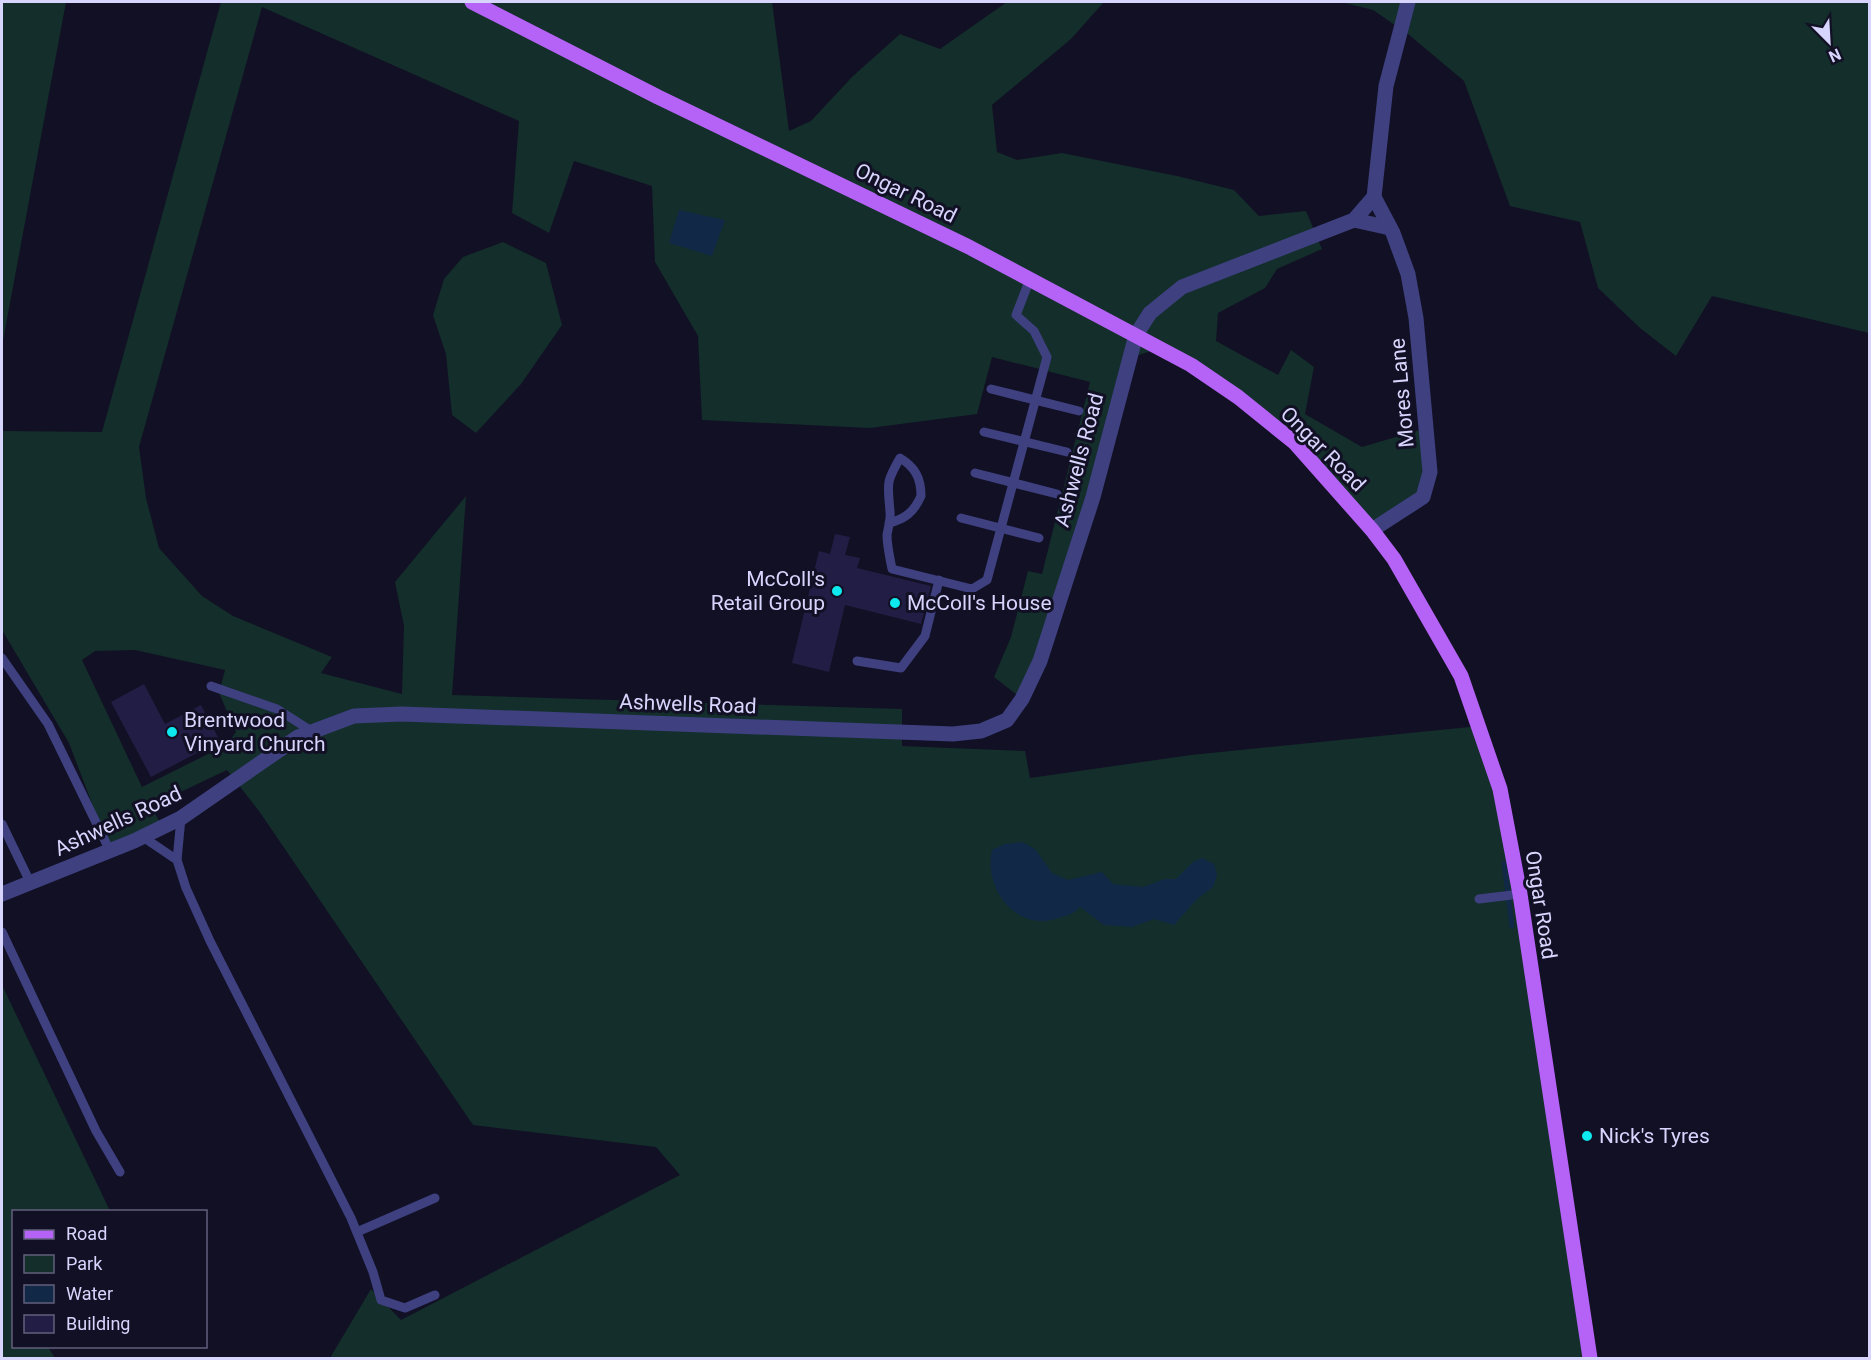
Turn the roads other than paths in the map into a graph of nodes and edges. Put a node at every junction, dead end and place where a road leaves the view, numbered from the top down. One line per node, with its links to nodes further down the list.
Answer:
1 (472, 2): 6 (main road, Ongar Road)
2 (1408, 2): 3 (street)
3 (1374, 197): 4 (street); 5 (street, Mores Lane)
4 (1354, 220): 5 (street); 7 (street)
5 (1390, 228): 20 (street, Mores Lane)
6 (1030, 279): 7 (main road, Ongar Road); 9 (lane)
7 (1137, 335): 20 (main road, Ongar Road); 26 (street, Ashwells Road)
8 (991, 389): 9 (lane)
9 (1037, 401): 10 (lane); 12 (lane)
10 (1079, 411)
11 (984, 432): 12 (lane)
12 (1025, 442): 13 (lane); 15 (lane)
13 (1067, 452)
14 (975, 473): 15 (lane)
15 (1013, 483): 16 (lane); 19 (lane)
16 (1056, 494)
17 (961, 518): 19 (lane)
18 (889, 523): 18 (lane); 22 (lane)
19 (1000, 528): 21 (lane); 22 (lane)
20 (1372, 530): 34 (main road, Ongar Road)
21 (1039, 538)
22 (939, 580): 24 (lane)
23 (2, 658): 30 (lane)
24 (858, 661)
25 (211, 686): 26 (lane)
26 (313, 732): 27 (street, Ashwells Road)
27 (181, 818): 29 (street, Ashwells Road); 31 (lane)
28 (2, 824): 32 (lane)
29 (143, 837): 30 (street, Ashwells Road); 31 (lane)
30 (110, 850): 32 (street, Ashwells Road)
31 (177, 860): 39 (lane)
32 (30, 882): 33 (street, Ashwells Road)
33 (2, 894)
34 (1518, 894): 35 (lane); 41 (main road, Ongar Road)
35 (1479, 899)
36 (2, 932): 37 (lane)
37 (120, 1172)
38 (435, 1198): 39 (lane)
39 (357, 1232): 40 (lane)
40 (435, 1295)
41 (1590, 1359)

